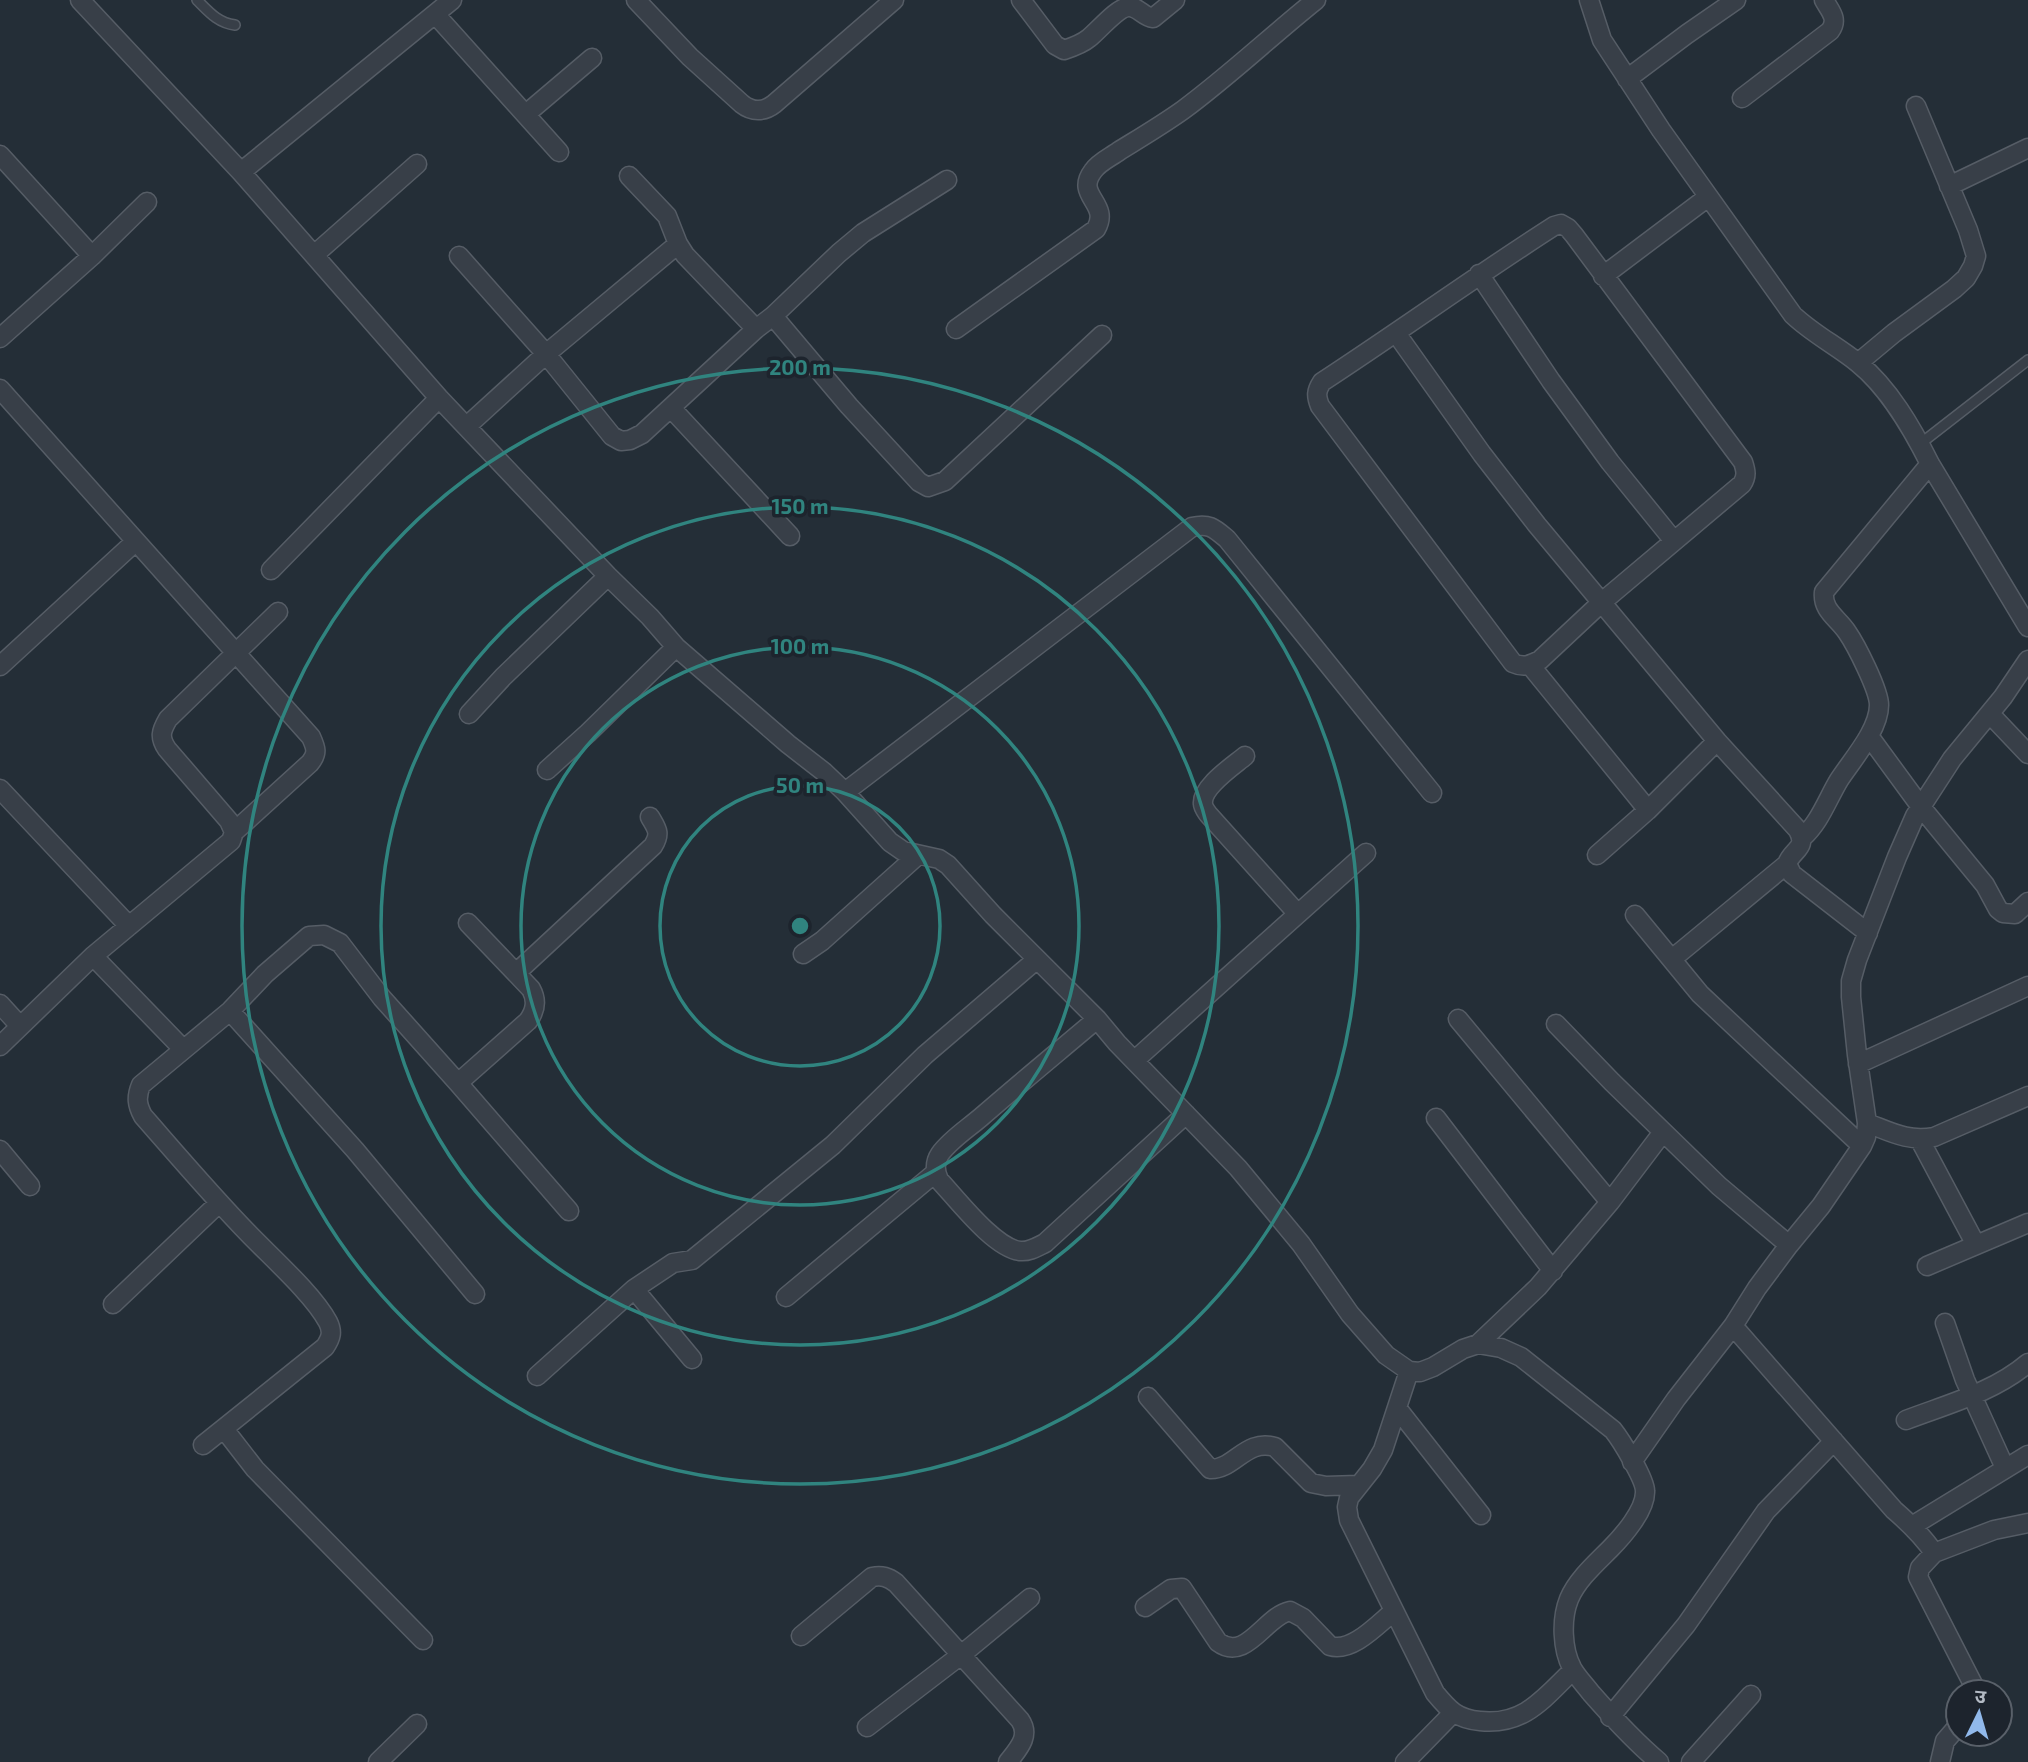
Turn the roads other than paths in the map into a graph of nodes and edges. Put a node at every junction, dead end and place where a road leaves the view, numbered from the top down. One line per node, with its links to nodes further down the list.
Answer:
1 (80, 0): 23 (street)
2 (197, 0): 13 (lane)
3 (452, 0): 12 (street)
4 (636, 0): 5 (street)
5 (894, 0)
6 (1021, 0): 7 (street)
7 (1175, 0)
8 (1316, 0): 37 (street)
9 (1589, 0): 15 (street)
10 (1736, 0): 15 (street)
11 (1824, 0): 16 (street)
12 (435, 14): 18 (street); 23 (street)
13 (236, 24)
14 (592, 58): 18 (street)
15 (1627, 79): 27 (street)
16 (1742, 98)
17 (1916, 106): 26 (street)
18 (526, 114): 20 (street)
19 (2028, 148): 26 (street)
20 (559, 152)
21 (0, 155): 31 (street)
22 (416, 164): 30 (street)
23 (241, 172): 30 (street)
24 (629, 176): 29 (street)
25 (947, 180): 35 (street)
26 (1950, 186): 43 (street)
27 (1707, 197): 34 (street); 43 (street)
28 (147, 202): 31 (street)
29 (678, 244): 36 (street); 41 (street)
30 (314, 255): 45 (street)
31 (92, 256): 40 (street)
32 (459, 256): 41 (street)
33 (1479, 274): 34 (street); 38 (street); 52 (street)
34 (1603, 276): 52 (street)
35 (773, 316): 36 (street); 39 (street)
36 (756, 329): 46 (street)
37 (956, 329)
38 (1396, 334): 55 (street); 61 (street)
39 (1102, 335)
40 (0, 338)
41 (546, 354): 46 (street); 47 (street)
42 (2028, 360): 48 (lane)
43 (1858, 363): 48 (street)
44 (0, 389): 51 (street)
45 (439, 398): 47 (street); 53 (street)
46 (671, 408): 50 (street)
47 (467, 426): 54 (street)
48 (1920, 444): 49 (street)
49 (1930, 464): 57 (street); 65 (street)
50 (790, 536)
51 (136, 541): 59 (street); 62 (street)
52 (1674, 541): 55 (street)
53 (271, 570)
54 (608, 576): 58 (street); 63 (street)
55 (1601, 602): 61 (street); 66 (street)
56 (278, 612): 59 (street)
57 (2028, 627)
58 (676, 647): 69 (street); 71 (street)
59 (236, 653): 76 (street); 76 (street)
60 (2028, 660): 64 (street)
61 (1530, 665): 74 (street)
62 (0, 666)
63 (470, 714)
64 (1990, 714): 67 (street); 73 (street)
65 (1869, 736): 73 (street); 77 (street)
66 (1717, 741): 74 (street); 77 (street)
67 (2028, 754)
68 (1245, 756): 83 (street)
69 (547, 770)
70 (0, 789): 86 (street)
71 (845, 792): 72 (street); 79 (street)
72 (1432, 793)
73 (1921, 807): 82 (street); 87 (street)
74 (1647, 810): 80 (street)
75 (650, 817): 92 (street)
76 (234, 832): 86 (street)
77 (1802, 838): 81 (street)
78 (1366, 853): 83 (street)
79 (918, 855): 88 (street); 91 (street)
80 (1597, 855)
81 (1787, 864): 87 (street); 90 (street)
82 (2028, 902)
83 (1297, 913): 102 (street)
84 (1635, 915): 90 (street)
85 (468, 923): 92 (street)
86 (129, 926): 89 (street)
87 (1868, 933): 103 (street)
88 (803, 954)
89 (93, 956): 99 (street); 101 (street)
90 (1672, 959): 111 (street)
91 (1036, 960): 96 (street); 123 (street)
92 (516, 973): 104 (street)
93 (2028, 986): 103 (street)
94 (0, 1004): 99 (street)
95 (230, 1011): 101 (street); 104 (street); 124 (street)
96 (1097, 1019): 102 (street); 113 (street)
97 (1458, 1019): 115 (street)
98 (1556, 1024): 109 (street)
99 (20, 1026): 100 (street)
100 (0, 1046)
101 (183, 1049): 116 (street)
102 (1135, 1060): 106 (street)
103 (1858, 1064): 108 (street)
104 (458, 1083): 117 (street)
105 (2028, 1096): 110 (street)
106 (1186, 1114): 113 (street); 132 (street)
107 (1436, 1118): 122 (street)
108 (1867, 1123): 110 (street); 111 (street)
109 (1663, 1132): 115 (street); 119 (street)
110 (1920, 1140): 120 (street)
111 (1862, 1146): 119 (street)
112 (0, 1150): 114 (street)
113 (936, 1173): 125 (street)
114 (30, 1186)
115 (1610, 1202): 122 (street)
116 (219, 1203): 126 (street); 138 (street)
117 (569, 1211)
118 (2028, 1223): 120 (street)
119 (1789, 1245): 128 (street)
120 (1976, 1245): 121 (street)
121 (1927, 1266)
122 (1553, 1271): 129 (street)
123 (634, 1289): 130 (street); 133 (street)
124 (475, 1294)
125 (786, 1297)
126 (113, 1304)
127 (1945, 1323): 134 (street)
128 (1733, 1326): 139 (street); 142 (street)
129 (1478, 1344): 132 (street); 142 (street)
130 (692, 1359)
131 (2028, 1363): 134 (street)
132 (1409, 1371): 136 (street)
133 (537, 1376)
134 (1972, 1395): 137 (street); 143 (street)
135 (1148, 1397): 144 (street)
136 (1397, 1408): 144 (street); 145 (street)
137 (1906, 1419)
138 (224, 1429): 140 (street); 153 (street)
139 (1834, 1441): 147 (street); 159 (street)
140 (203, 1445)
141 (2028, 1455): 143 (street)
142 (1632, 1462): 155 (street)
143 (2005, 1468): 147 (street)
144 (1358, 1485): 151 (street)
145 (1481, 1515)
146 (2028, 1523): 148 (street)
147 (1912, 1526): 148 (street)
148 (1934, 1553): 156 (street)
149 (1030, 1598): 154 (street)
150 (1145, 1607): 151 (street)
151 (1394, 1611): 158 (street)
152 (802, 1636): 154 (street)
153 (423, 1640)
154 (961, 1655): 161 (street); 163 (street)
155 (1573, 1670): 158 (street); 159 (street)
156 (1970, 1678)
157 (1751, 1695): 166 (street)
158 (1452, 1713): 164 (street)
159 (1610, 1717): 165 (street)
160 (417, 1724): 162 (street)
161 (867, 1727)
162 (378, 1762)
163 (1008, 1762)
164 (1405, 1762)
165 (1659, 1762)
166 (1691, 1762)

